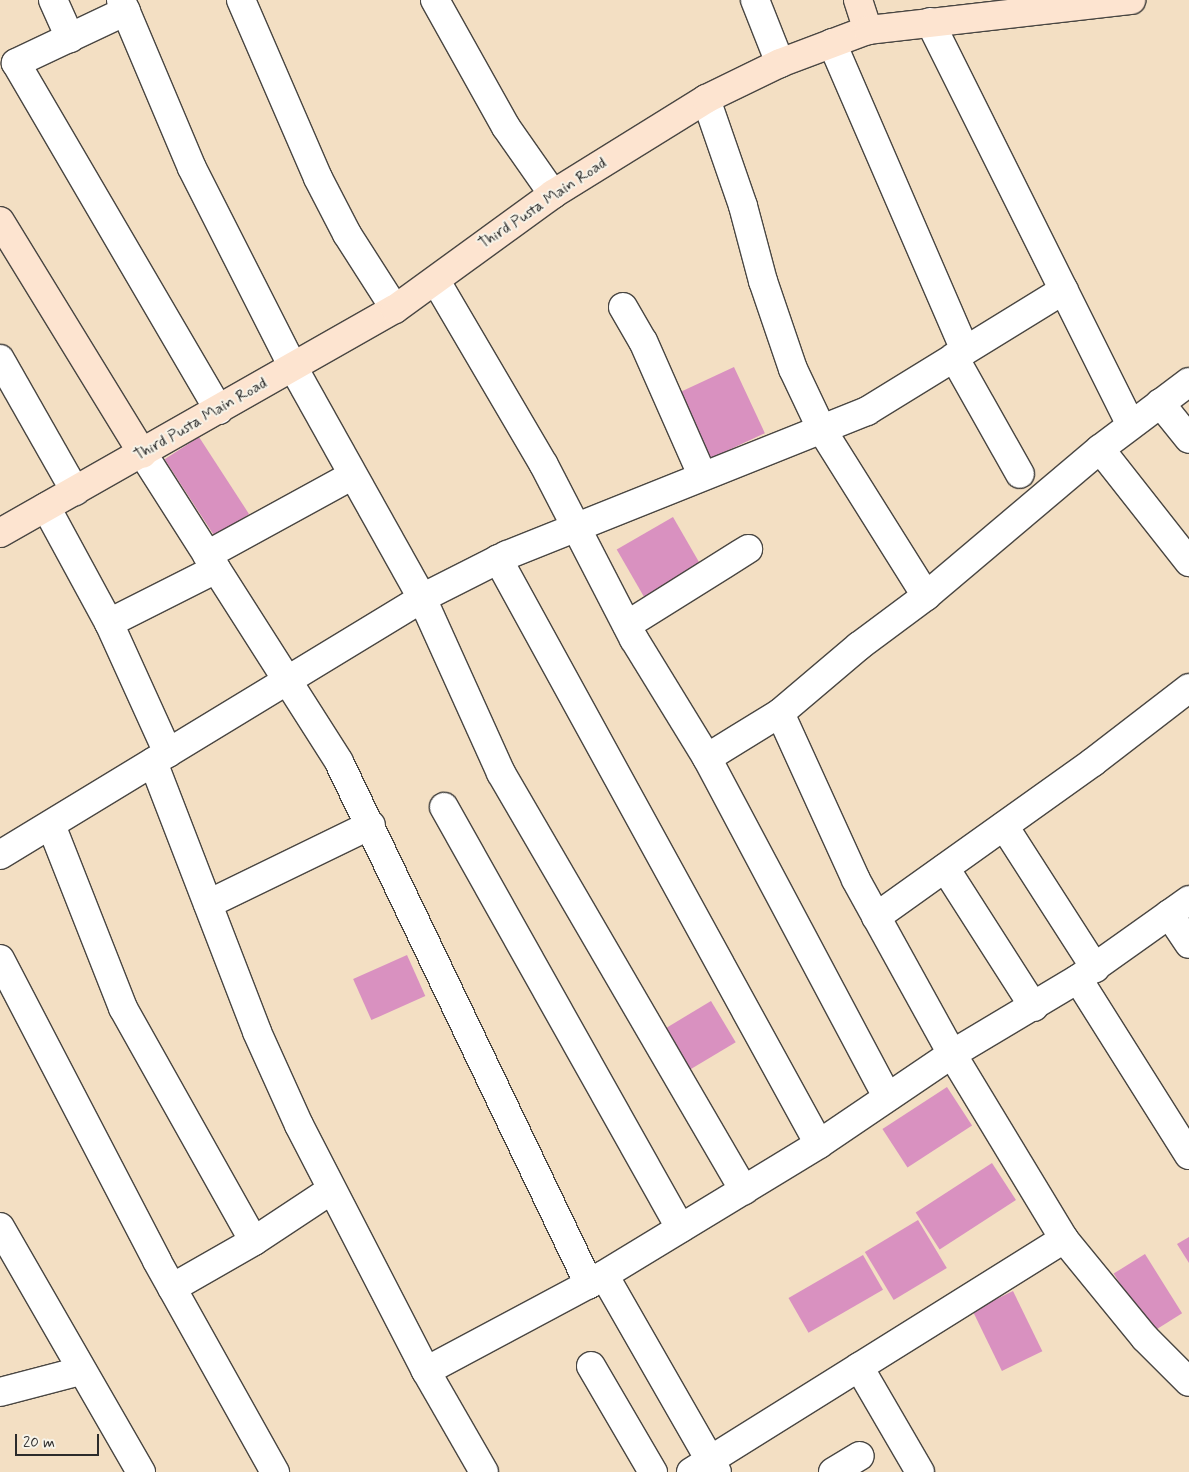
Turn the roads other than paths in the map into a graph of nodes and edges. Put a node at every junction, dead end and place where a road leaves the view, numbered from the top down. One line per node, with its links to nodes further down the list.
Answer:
1 (53, 0): 11 (street)
2 (241, 0): 20 (street)
3 (435, 0): 15 (street)
4 (755, 0): 13 (street)
5 (858, 0): 10 (street)
6 (1130, 0): 8 (street, Third Pusta Main Road)
7 (124, 6): 11 (street); 23 (street)
8 (968, 9): 9 (street, Third Pusta Main Road)
9 (930, 22): 10 (street, Third Pusta Main Road); 18 (street)
10 (868, 30): 12 (street, Third Pusta Main Road)
11 (70, 38): 26 (street)
12 (832, 43): 13 (street, Third Pusta Main Road); 21 (street)
13 (780, 63): 14 (street, Third Pusta Main Road)
14 (706, 99): 15 (street, Third Pusta Main Road); 28 (street)
15 (553, 194): 17 (street, Third Pusta Main Road)
16 (0, 221): 31 (street)
17 (436, 281): 20 (street, Third Pusta Main Road); 37 (street)
18 (1064, 290): 21 (street); 27 (street)
19 (623, 307): 34 (street)
20 (395, 309): 23 (street, Third Pusta Main Road)
21 (960, 354): 28 (street); 32 (street)
22 (0, 359): 35 (street)
23 (293, 367): 26 (street, Third Pusta Main Road); 33 (street)
24 (1189, 382): 25 (street)
25 (1160, 403): 27 (street); 29 (street)
26 (219, 410): 31 (street, Third Pusta Main Road)
27 (1131, 426): 30 (street)
28 (822, 430): 34 (street); 43 (street)
29 (1189, 439)
30 (1100, 449): 42 (street); 43 (street)
31 (143, 454): 35 (street, Third Pusta Main Road); 41 (street)
32 (1020, 474)
33 (353, 475): 41 (street); 44 (street)
34 (702, 475): 37 (street)
35 (75, 491): 36 (street, Third Pusta Main Road)
36 (46, 507): 38 (street, Third Pusta Main Road); 45 (street)
37 (577, 525): 40 (street); 46 (street)
38 (2, 527)
39 (748, 549): 46 (street)
40 (498, 559): 44 (street); 67 (street)
41 (211, 562): 45 (street); 47 (street)
42 (1189, 562)
43 (926, 596): 49 (street)
44 (422, 598): 47 (street); 70 (street)
45 (109, 624): 50 (street)
46 (627, 625): 51 (street)
47 (287, 682): 50 (street); 54 (street)
48 (1189, 688): 55 (street)
49 (780, 712): 51 (street); 60 (street)
50 (160, 758): 53 (street); 58 (street)
51 (707, 758): 66 (street)
52 (444, 807): 72 (street)
53 (51, 825): 56 (street); 74 (street)
54 (371, 825): 58 (street); 76 (street)
55 (1004, 826): 57 (street); 63 (street)
56 (0, 854)
57 (945, 868): 60 (street); 64 (street)
58 (208, 904): 69 (street)
59 (1179, 907): 61 (street); 63 (street)
60 (876, 917): 65 (street)
61 (1189, 944)
62 (0, 959): 77 (street)
63 (1087, 974): 64 (street); 68 (street)
64 (1034, 1007): 65 (street)
65 (952, 1054): 66 (street); 73 (street)
66 (887, 1097): 67 (street)
67 (819, 1144): 70 (street)
68 (1189, 1155)
69 (331, 1190): 74 (street); 81 (street)
70 (744, 1190): 72 (street)
71 (0, 1227): 75 (street)
72 (680, 1228): 76 (street)
73 (1064, 1238): 79 (street); 82 (street)
74 (254, 1241): 77 (street)
75 (6, 1253): 80 (street)
76 (597, 1279): 81 (street); 85 (street)
77 (172, 1288): 87 (street)
78 (592, 1366): 89 (street)
79 (859, 1367): 85 (street); 91 (street)
80 (80, 1371): 83 (street); 86 (street)
81 (426, 1371): 88 (street)
82 (1189, 1382)
83 (0, 1392)
84 (860, 1456): 90 (street)
85 (706, 1468)
86 (141, 1472)
87 (275, 1472)
88 (484, 1472)
89 (653, 1472)
90 (833, 1472)
91 (920, 1472)

